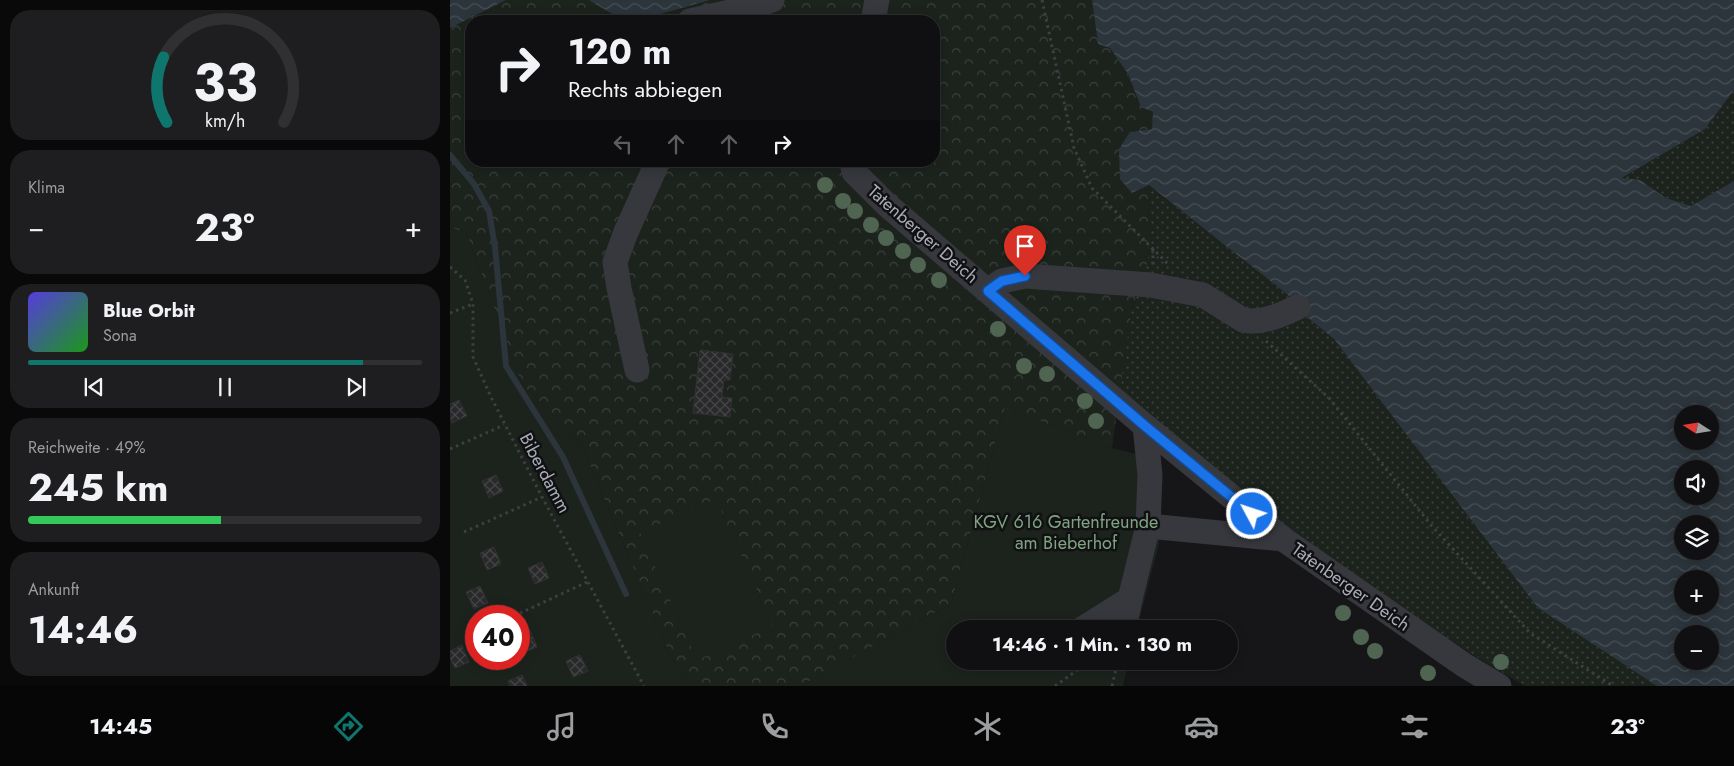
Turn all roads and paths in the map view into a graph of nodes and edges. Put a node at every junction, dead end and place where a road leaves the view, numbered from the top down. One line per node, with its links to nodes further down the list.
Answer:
1 (772, 0): 4 (street)
2 (878, 0): 5 (street)
3 (1042, 0): 8 (path)
4 (717, 15)
5 (874, 15)
6 (655, 167): 15 (street)
7 (853, 167): 10 (street, Tatenberger Deich)
8 (1147, 244)
9 (450, 267): 11 (path, Biberdamm)
10 (988, 291): 14 (street); 17 (street, Tatenberger Deich)
11 (473, 304): 13 (path); 16 (path, Biberdamm)
12 (1298, 307): 14 (street)
13 (450, 313)
14 (1243, 320): 34 (path)
15 (637, 370)
16 (504, 425): 18 (path); 19 (path, Biberdamm)
17 (1145, 426): 20 (street); 22 (street, Tatenberger Deich)
18 (450, 449)
19 (542, 497): 21 (path); 23 (path, Biberdamm)
20 (1148, 526): 22 (street); 24 (street)
21 (464, 532)
22 (1282, 539): 33 (street, Tatenberger Deich)
23 (587, 582): 25 (path); 30 (path, Biberdamm)
24 (1130, 599): 26 (street); 27 (street)
25 (530, 609)
26 (1096, 620)
27 (1126, 620)
28 (1077, 670): 31 (path)
29 (1116, 670): 32 (path)
30 (644, 686)
31 (1055, 686)
32 (1112, 686)
33 (1499, 686)
34 (1613, 686)

